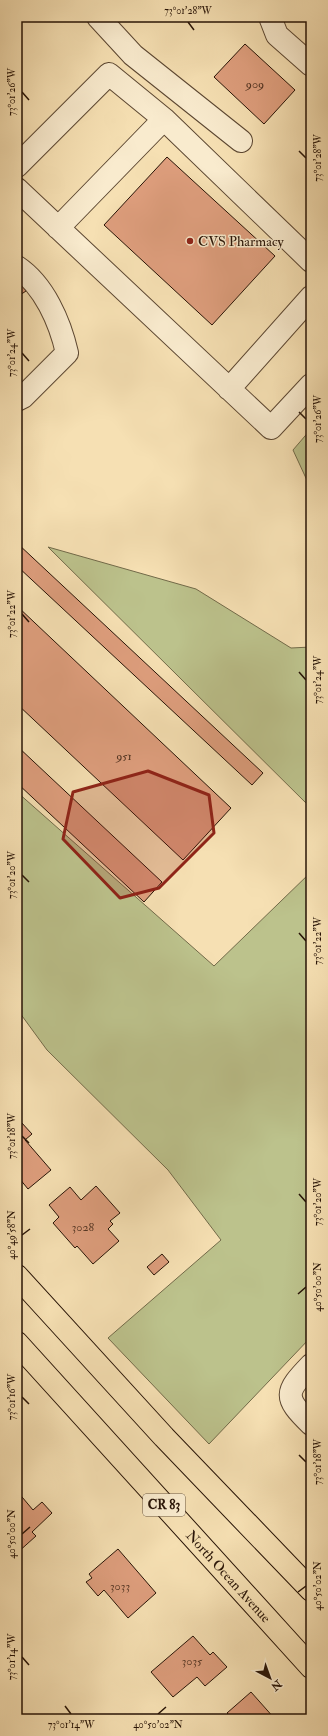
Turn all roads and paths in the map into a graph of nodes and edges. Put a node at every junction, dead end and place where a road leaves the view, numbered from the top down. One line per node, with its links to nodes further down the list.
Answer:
1 (98, 17): 5 (lane)
2 (270, 17): 3 (lane)
3 (311, 65)
4 (164, 119): 6 (lane); 7 (lane); 9 (lane)
5 (242, 142)
6 (194, 148): 10 (lane); 12 (lane)
7 (17, 166)
8 (17, 189): 9 (lane)
9 (58, 228): 15 (lane)
10 (311, 261)
11 (17, 267): 16 (lane)
12 (311, 270)
13 (311, 297): 15 (lane)
14 (311, 385): 15 (lane)
15 (229, 389)
16 (17, 400)
17 (17, 1276): 21 (highway)
18 (17, 1343): 22 (highway, North Ocean Avenue / CR 83)
19 (311, 1365): 20 (lane)
20 (311, 1424)
21 (311, 1590)
22 (311, 1667)

